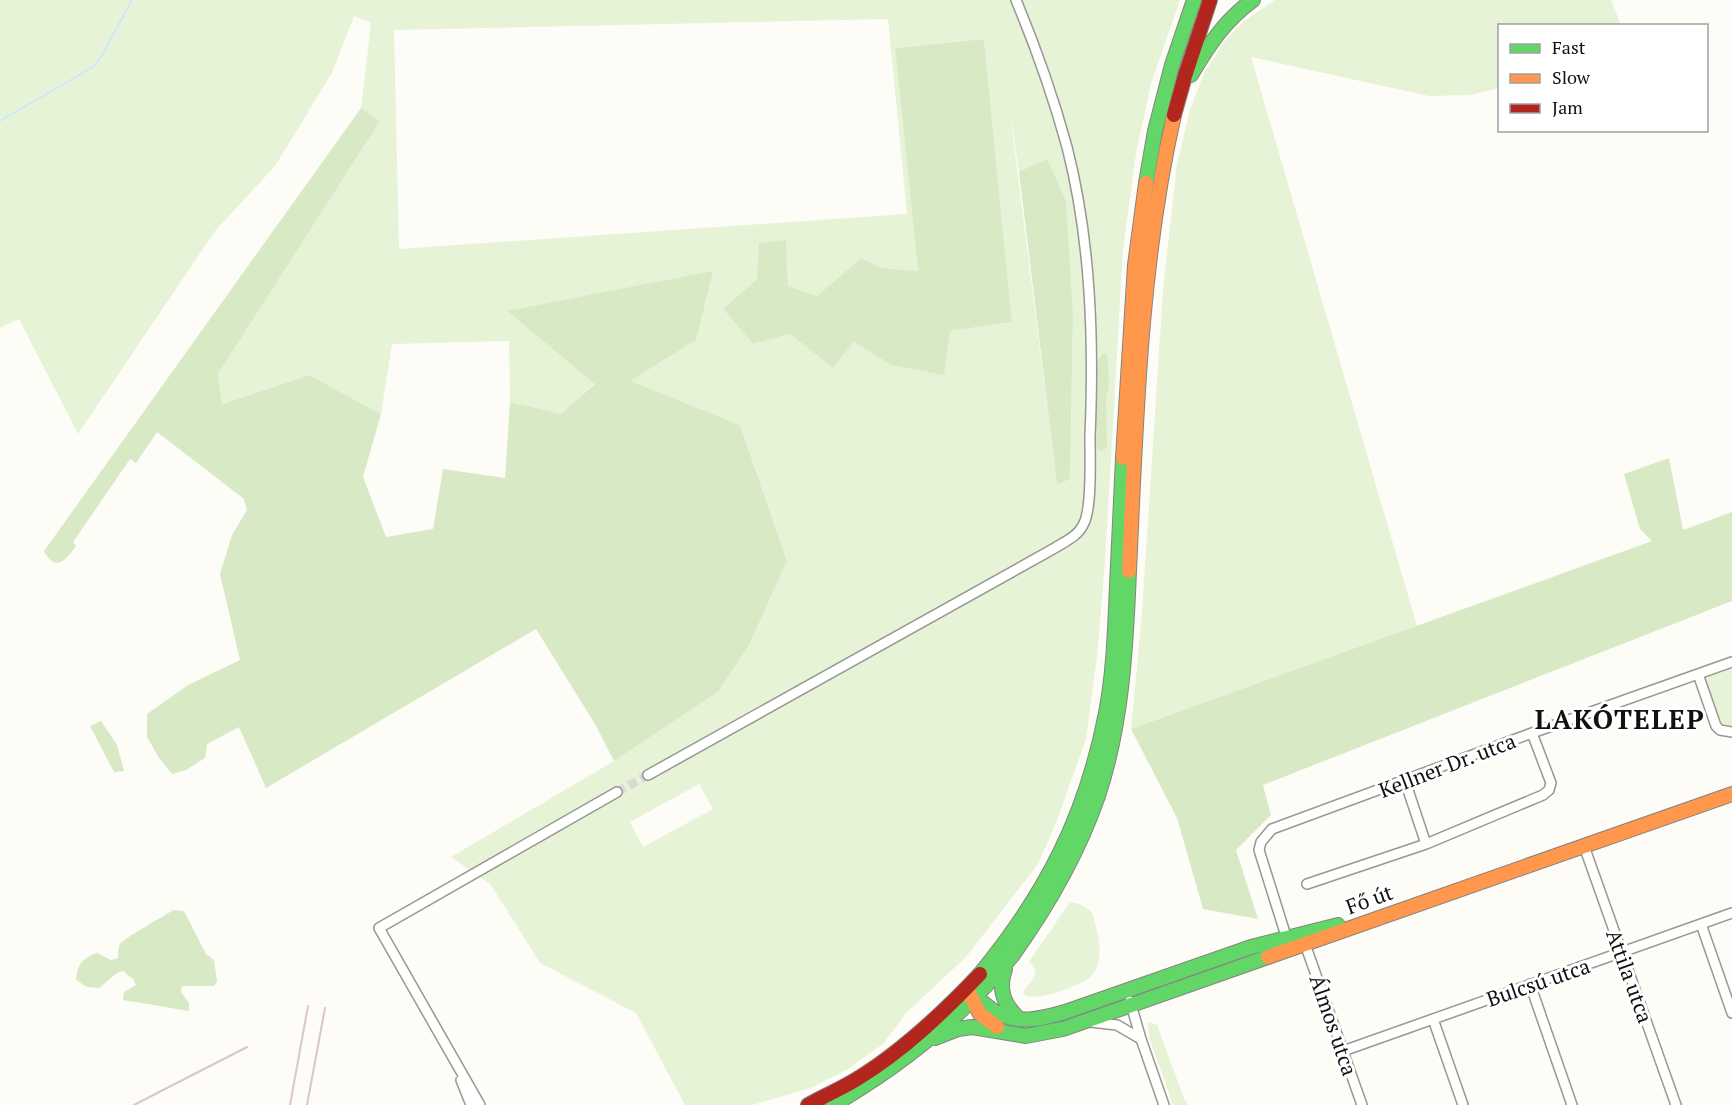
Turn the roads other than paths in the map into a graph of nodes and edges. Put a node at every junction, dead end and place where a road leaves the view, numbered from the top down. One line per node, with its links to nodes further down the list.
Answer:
1 (1016, 0): 10 (street)
2 (1194, 0): 25 (main road)
3 (1210, 0): 5 (main road)
4 (1252, 0): 5 (main road)
5 (1177, 98): 23 (main road)
6 (1732, 662): 7 (street, Kellner Dr. utca)
7 (1698, 674): 8 (street); 9 (street, Kellner Dr. utca)
8 (1732, 732)
9 (1532, 733): 11 (street, Kellner Dr. utca); 14 (street)
10 (648, 775)
11 (1405, 781): 14 (street); 20 (street, Kellner Dr. utca)
12 (617, 792): 39 (street)
13 (1732, 794): 15 (main road, Fő út)
14 (1426, 844): 16 (street)
15 (1584, 846): 17 (main road, Fő út); 22 (street, Attila utca)
16 (1307, 884)
17 (1395, 912): 20 (main road); 21 (main road, Fő út)
18 (1732, 913): 19 (street, Bulcsú utca)
19 (1701, 924): 22 (street, Bulcsú utca); 31 (street)
20 (1286, 936): 24 (main road); 27 (main road)
21 (1305, 945): 24 (main road, Fő út); 38 (street, Álmos utca)
22 (1622, 952): 26 (street, Bulcsú utca); 48 (street, Attila utca)
23 (1012, 956): 28 (main road); 33 (main road)
24 (1266, 959): 30 (main road, Fő út)
25 (980, 974): 28 (main road); 29 (main road)
26 (1530, 984): 32 (street, Bulcsú utca); 47 (street)
27 (1128, 990): 30 (street); 33 (main road)
28 (973, 998): 29 (main road); 33 (main road); 35 (main road); 36 (main road)
29 (951, 1005): 42 (main road)
30 (1131, 1006): 34 (main road, Fő út); 37 (street)
31 (1732, 1013)
32 (1433, 1019): 38 (street, Bulcsú utca); 46 (street)
33 (1020, 1020)
34 (1087, 1022): 35 (main road, Fő út); 37 (street)
35 (1018, 1036): 36 (main road)
36 (935, 1038): 43 (main road)
37 (1141, 1039): 44 (street)
38 (1343, 1051): 45 (street, Álmos utca)
39 (460, 1072): 40 (street); 41 (street)
40 (476, 1105)
41 (486, 1105)
42 (808, 1105)
43 (833, 1105)
44 (1164, 1105)
45 (1362, 1105)
46 (1463, 1105)
47 (1572, 1105)
48 (1676, 1105)

